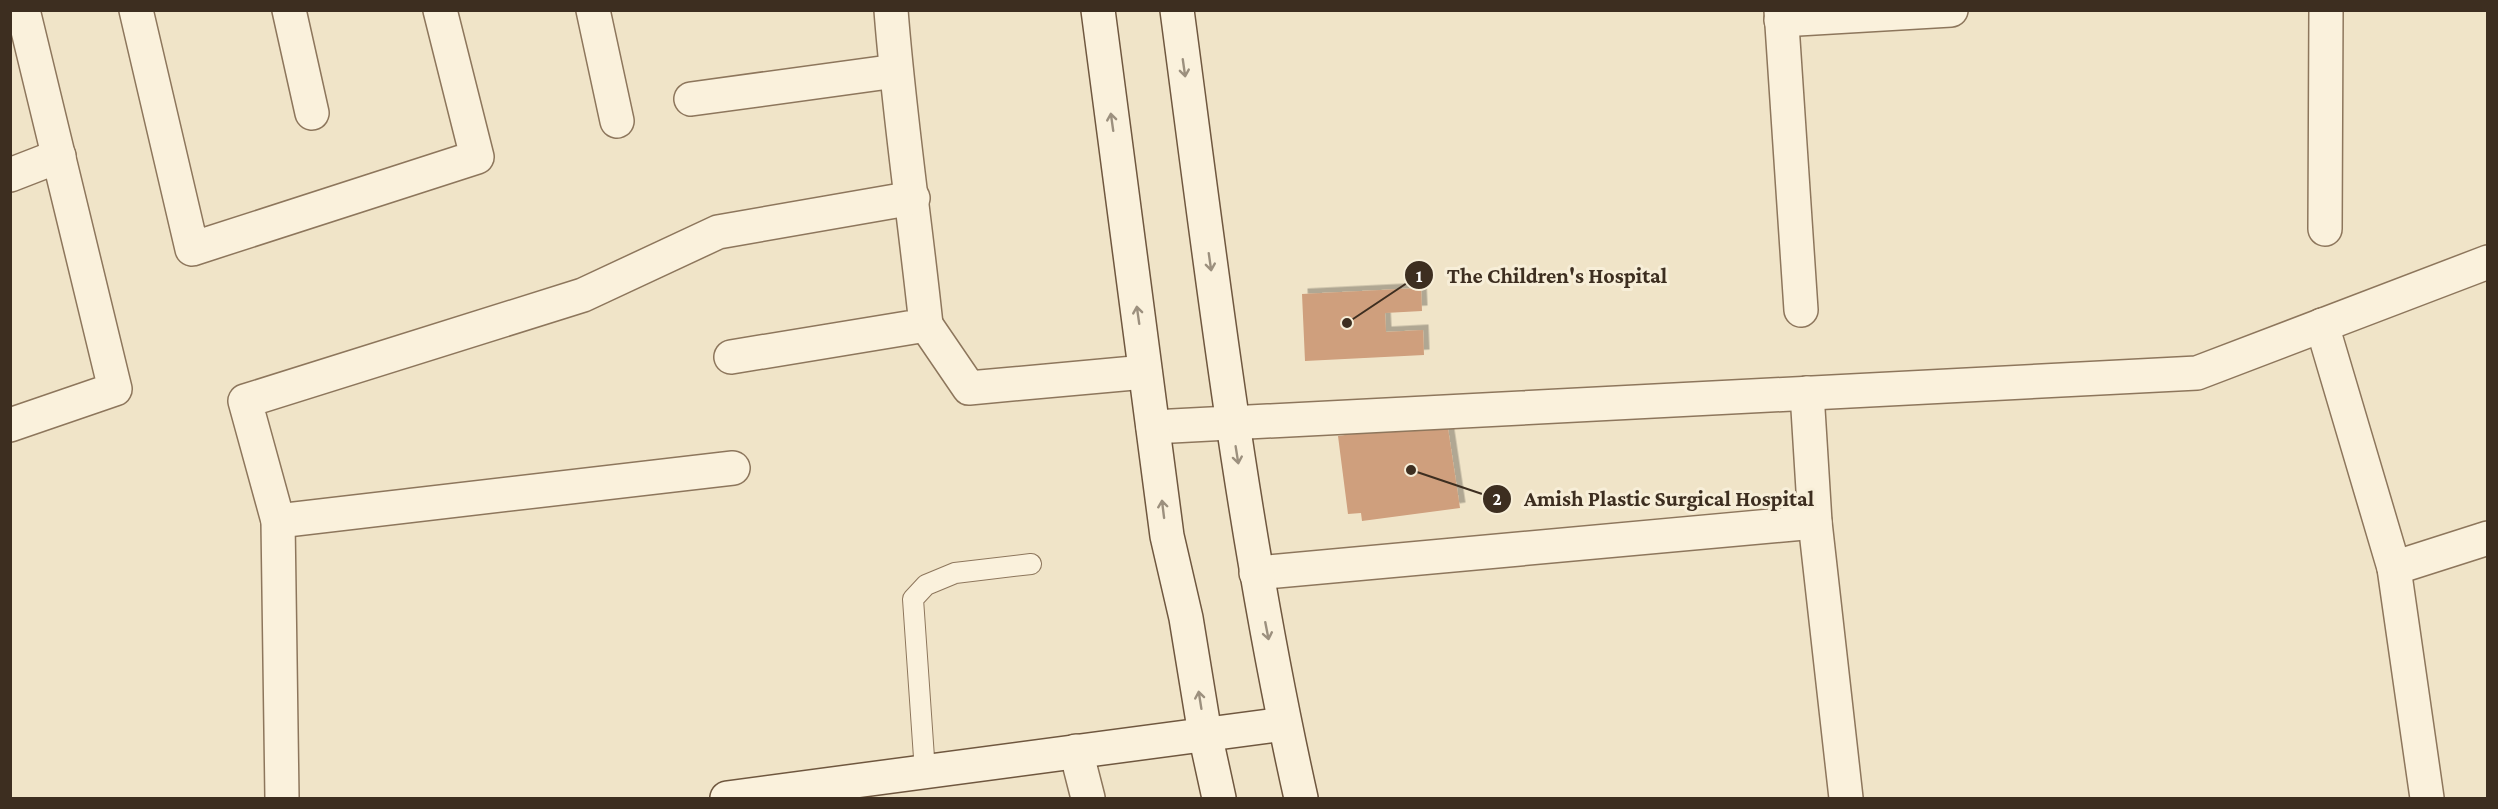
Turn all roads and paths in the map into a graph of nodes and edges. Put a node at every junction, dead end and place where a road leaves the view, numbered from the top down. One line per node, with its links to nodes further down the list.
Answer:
1 (23, 10): 16 (street)
2 (136, 10): 4 (street)
3 (289, 10): 14 (street)
4 (440, 10)
5 (593, 10): 15 (street)
6 (891, 10): 12 (street)
7 (1098, 10): 25 (street, one-way to 7)
8 (1177, 10): 27 (street, one-way to 27)
9 (1951, 10): 11 (street)
10 (2326, 10): 19 (street)
11 (1781, 15): 21 (street)
12 (896, 71): 13 (street); 18 (street)
13 (691, 99)
14 (312, 113)
15 (617, 121)
16 (59, 156): 17 (street); 28 (street)
17 (10, 174)
18 (913, 198): 22 (street); 31 (street)
19 (2325, 229)
20 (2487, 261): 23 (street)
21 (1801, 310)
22 (927, 325): 24 (street); 25 (street)
23 (2322, 325): 26 (street); 35 (street)
24 (731, 357)
25 (1145, 372): 29 (street)
26 (1808, 393): 27 (street); 32 (street)
27 (1232, 423): 29 (street); 36 (street, one-way to 36)
28 (10, 425)
29 (1153, 427): 38 (street, one-way to 29)
30 (733, 468): 31 (street)
31 (278, 521): 42 (street)
32 (1815, 522): 36 (street); 47 (street)
33 (2487, 538): 35 (street)
34 (1031, 564): 40 (lane)
35 (2394, 568): 48 (street)
36 (1256, 573): 37 (street, one-way to 37)
37 (1284, 724): 38 (street); 46 (street)
38 (1205, 734): 39 (street); 45 (street)
39 (1076, 751): 40 (street); 44 (street)
40 (925, 772): 41 (street)
41 (850, 790): 43 (street)
42 (282, 798)
43 (727, 798)
44 (1088, 798)
45 (1219, 798)
46 (1301, 798)
47 (1846, 798)
48 (2427, 798)

